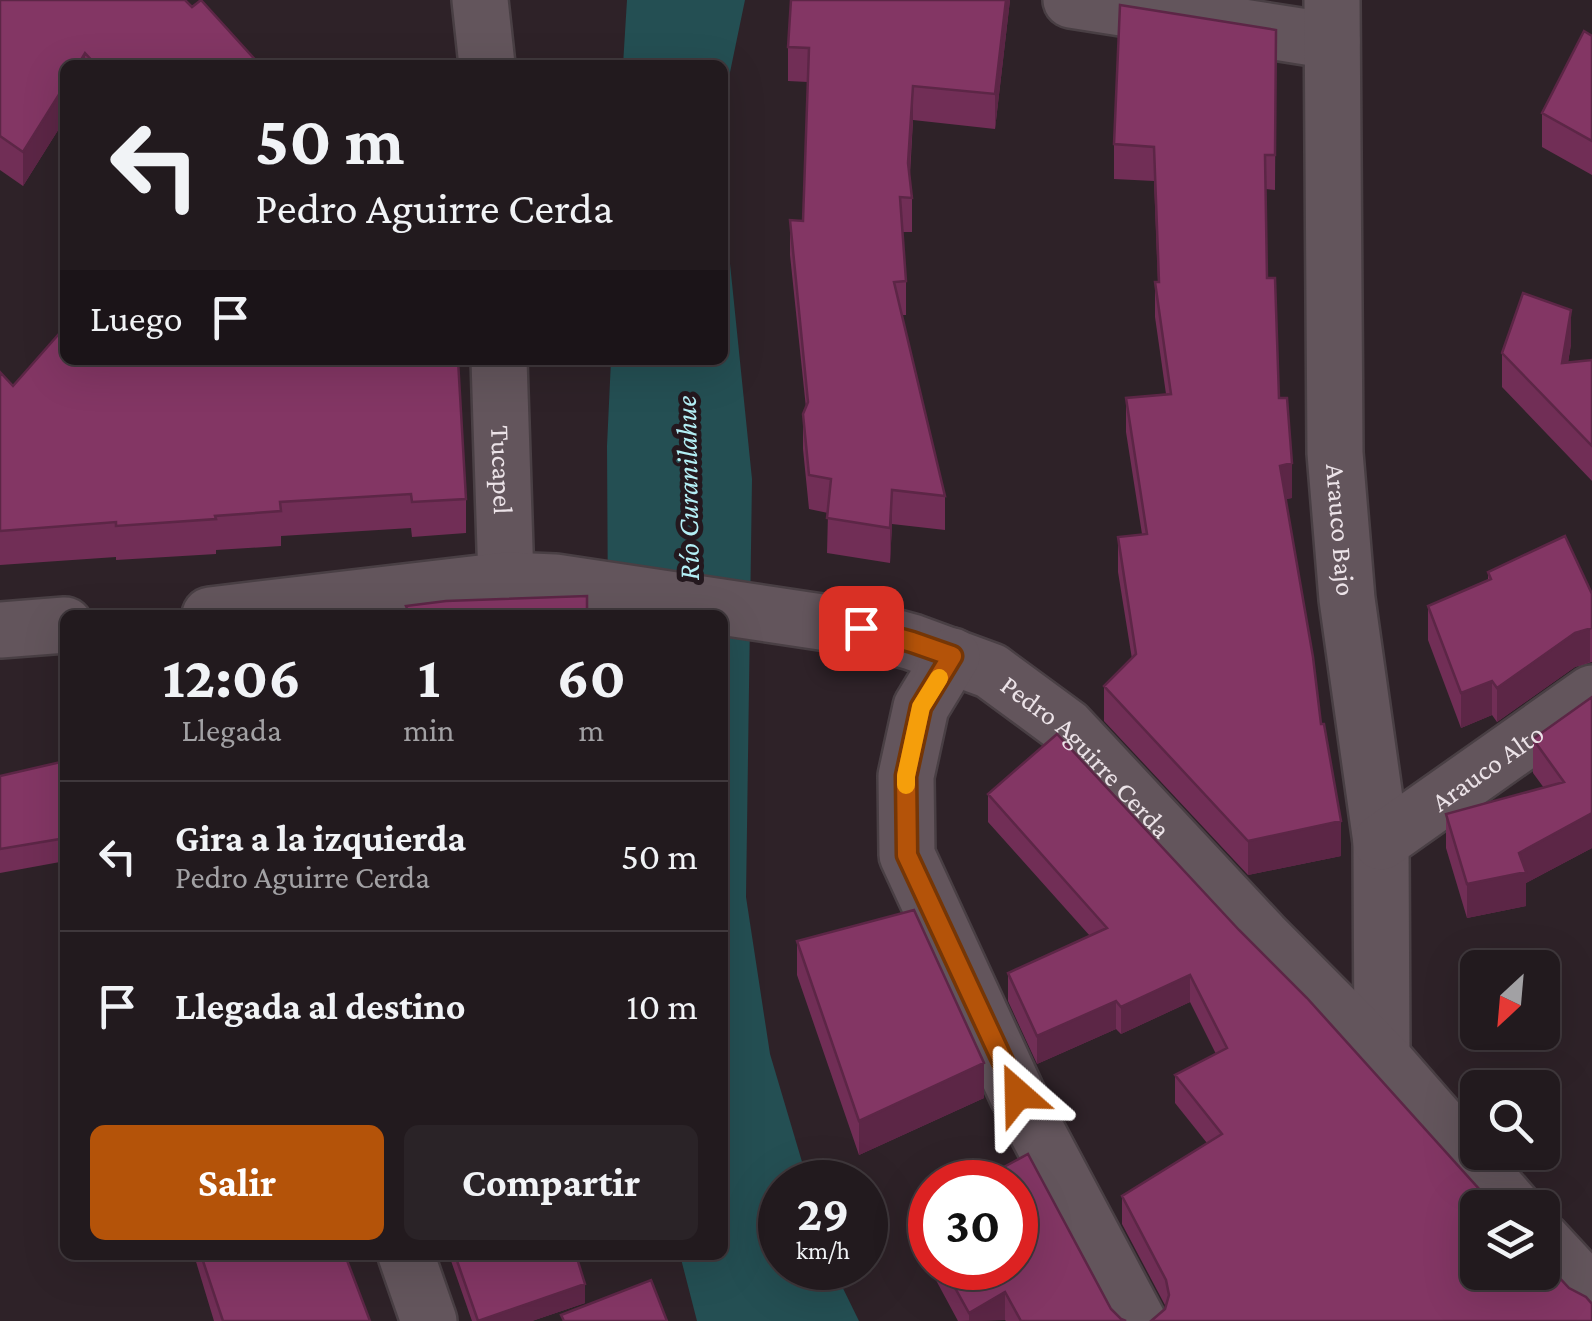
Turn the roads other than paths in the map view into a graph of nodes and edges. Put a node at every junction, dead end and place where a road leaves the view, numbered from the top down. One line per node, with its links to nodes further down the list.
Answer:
1 (480, 0): 4 (street)
2 (1071, 0): 3 (street)
3 (1332, 20): 12 (street, Arauco Bajo)
4 (486, 60)
5 (500, 365): 6 (street, Tucapel)
6 (531, 581): 7 (street, Pedro Aguirre Cerda); 10 (street, Pedro Aguirre Cerda)
7 (263, 610)
8 (60, 625): 9 (street)
9 (0, 630)
10 (952, 656): 13 (street, Pedro Aguirre Cerda); 19 (street)
11 (1592, 692): 12 (street, Arauco Alto)
12 (1381, 842): 13 (street, Arauco Bajo)
13 (1382, 1057): 14 (street, Pedro Aguirre Cerda)
14 (1498, 1190)
15 (1560, 1259): 17 (street)
16 (408, 1260): 18 (street)
17 (1592, 1294)
18 (429, 1321)
19 (1138, 1321)

